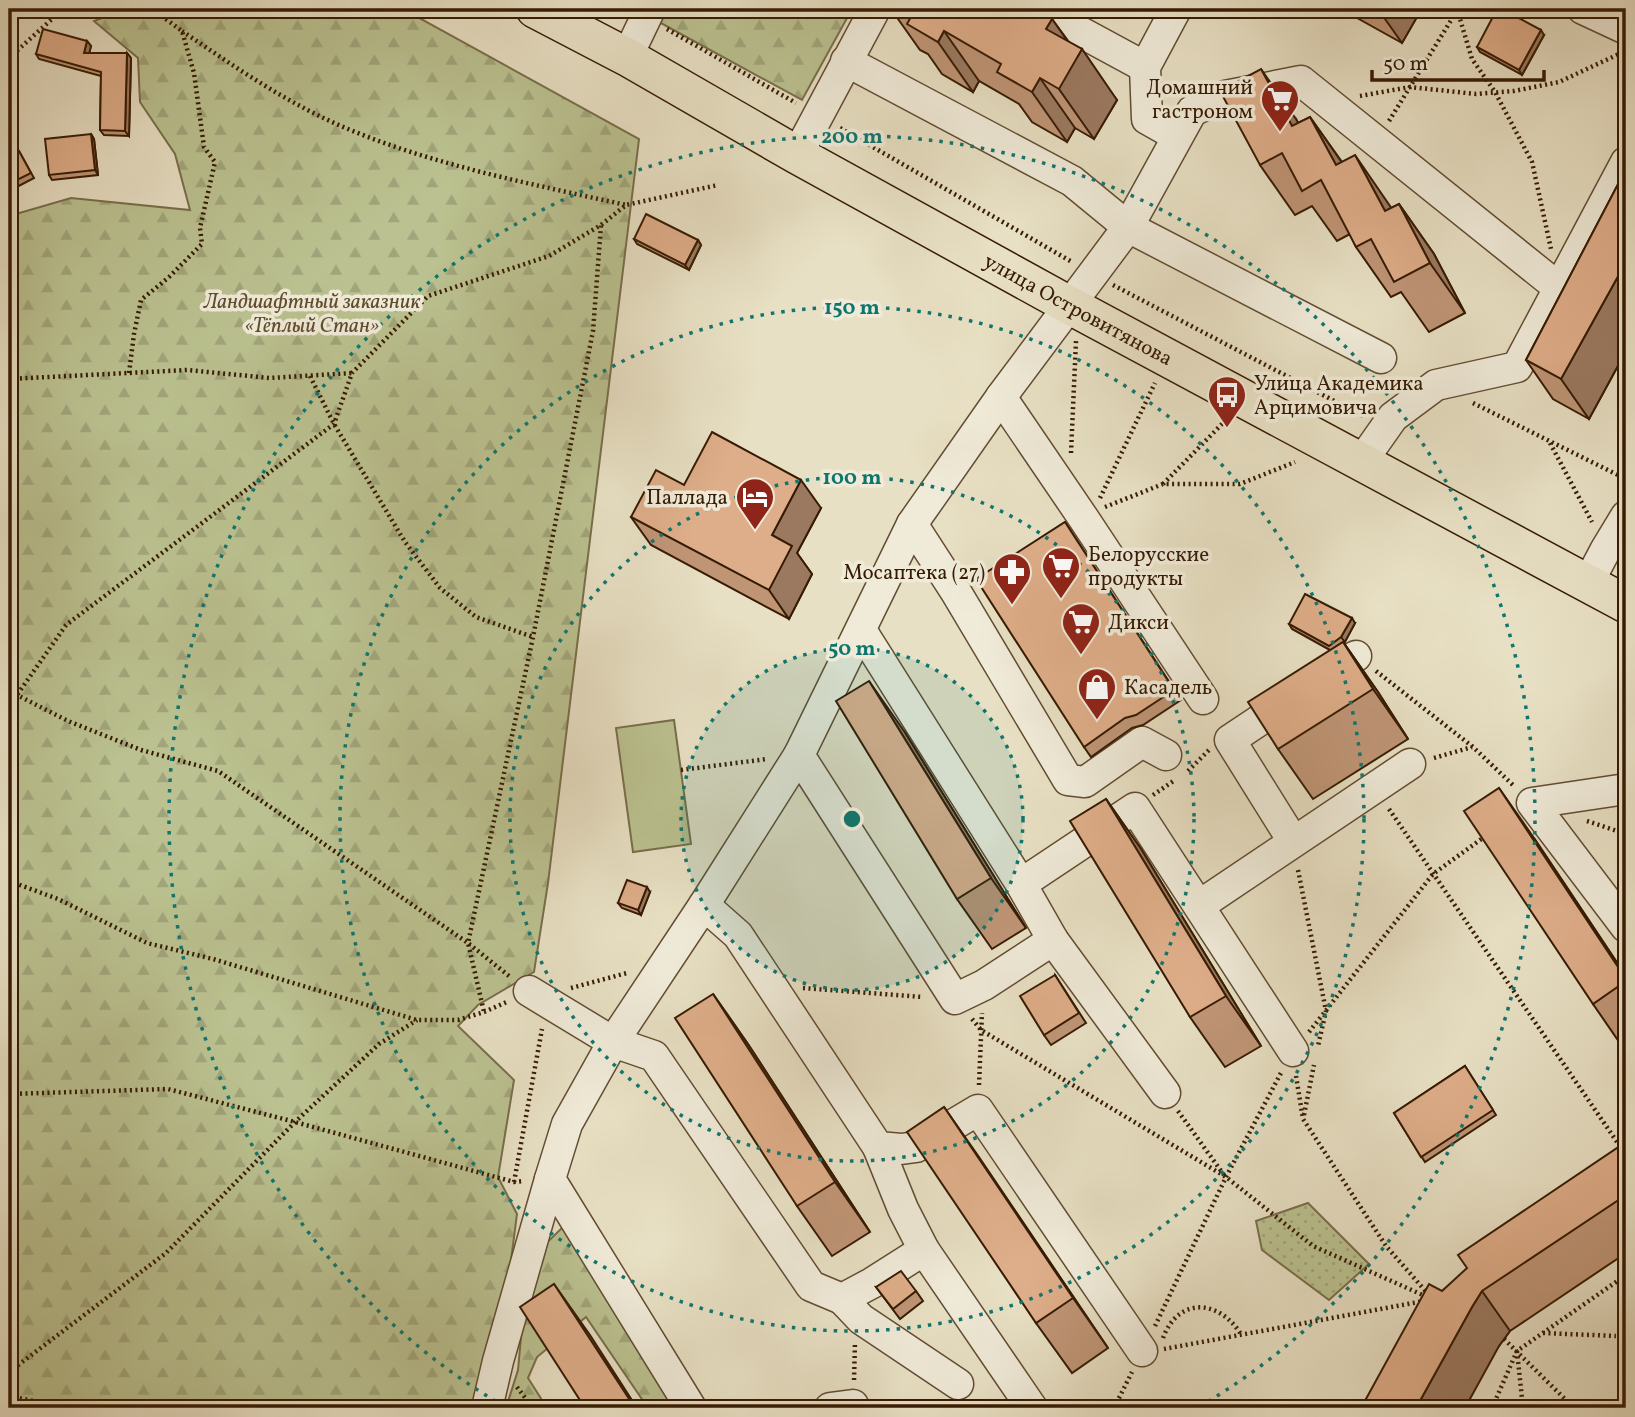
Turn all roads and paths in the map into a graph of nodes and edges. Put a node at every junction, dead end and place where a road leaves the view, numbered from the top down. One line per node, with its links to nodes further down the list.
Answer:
1 (63, 9): 14 (path)
2 (152, 9): 11 (path)
3 (535, 9): 13 (main road, улица Островитянова)
4 (876, 9): 15 (street)
5 (1038, 9): 16 (street)
6 (1176, 9): 16 (street)
7 (1458, 9): 17 (path); 18 (path)
8 (1583, 9): 10 (street)
9 (647, 13): 13 (street); 20 (path)
10 (1626, 29)
11 (182, 31): 26 (path); 34 (path)
12 (1626, 51): 18 (path)
13 (627, 57): 23 (main road, улица Островитянова)
14 (9, 58)
15 (846, 61): 20 (street); 28 (street)
16 (1144, 67): 21 (street)
17 (1410, 87): 18 (path); 19 (path); 22 (path)
18 (1495, 92): 30 (path)
19 (1326, 103): 21 (street); 22 (street)
20 (818, 116): 23 (street); 29 (path)
21 (1177, 136): 28 (street)
22 (1375, 142): 30 (street)
23 (797, 155): 31 (main road, улица Островитянова)
24 (1626, 162): 30 (street)
25 (718, 186): 26 (path)
26 (626, 205): 27 (path)
27 (600, 225): 35 (path); 56 (path)
28 (1128, 227): 29 (street); 33 (street)
29 (1092, 274): 31 (street); 42 (path)
30 (1559, 288): 38 (street)
31 (1069, 305): 39 (street); 44 (main road, улица Островитянова)
32 (1076, 341): 46 (path)
33 (1381, 358)
34 (130, 373): 36 (path); 37 (path)
35 (352, 373): 36 (path); 41 (path)
36 (310, 376): 41 (path)
37 (9, 379)
38 (1436, 385): 42 (street); 43 (path)
39 (1001, 397): 46 (street); 51 (street)
40 (1224, 422): 48 (path)
41 (334, 424): 56 (path); 59 (path)
42 (1385, 428): 44 (street)
43 (1550, 443): 47 (path); 52 (path)
44 (1362, 461): 53 (main road, улица Островитянова)
45 (1296, 462): 48 (path)
46 (1055, 475): 60 (street)
47 (1626, 479)
48 (1163, 484): 49 (path)
49 (1094, 511)
50 (1626, 516): 52 (street)
51 (912, 524): 55 (street); 64 (street)
52 (1606, 549): 53 (street)
53 (1588, 583): 54 (main road, улица Островитянова)
54 (1626, 604)
55 (861, 630): 63 (street); 74 (street)
56 (533, 637): 79 (path)
57 (1356, 656): 62 (path); 71 (street)
58 (9, 685): 59 (path)
59 (17, 695): 61 (path); 79 (path)
60 (1203, 699)
61 (9, 701)
62 (1473, 747): 65 (path); 69 (path)
63 (799, 755): 66 (path); 75 (street); 84 (street)
64 (1166, 755)
65 (1410, 764): 67 (street)
66 (681, 770)
67 (1375, 788): 71 (street); 72 (path)
68 (1626, 789): 69 (street)
69 (1532, 803): 77 (street)
70 (1488, 835): 72 (path)
71 (1293, 841): 76 (street); 85 (path)
72 (1433, 874): 85 (path); 96 (path)
73 (9, 881): 87 (path)
74 (1021, 884): 76 (street); 78 (street)
75 (704, 905): 80 (street); 82 (street)
76 (1200, 905): 90 (street)
77 (1626, 927)
78 (1053, 940): 81 (street); 91 (street)
79 (468, 943): 83 (path); 86 (path)
80 (666, 961): 83 (path); 89 (street)
81 (984, 985): 84 (street); 88 (path)
82 (770, 986): 84 (path); 95 (street)
83 (538, 996): 86 (path); 89 (street); 100 (path)
84 (955, 999): 88 (path)
85 (1326, 1011): 90 (path)
86 (484, 1012): 87 (path)
87 (416, 1020): 94 (path)
88 (981, 1030): 93 (path); 98 (path)
89 (613, 1042): 99 (street); 104 (street)
90 (1293, 1051): 98 (path); 103 (path)
91 (1165, 1093): 98 (path)
92 (9, 1094): 94 (path)
93 (978, 1110): 95 (street); 109 (street)
94 (295, 1122): 97 (path); 111 (path)
95 (878, 1147): 101 (street)
96 (1626, 1155)
97 (498, 1177)
98 (1226, 1177): 103 (path); 109 (path)
99 (550, 1179): 116 (street); 117 (street)
100 (514, 1182)
101 (924, 1250): 104 (street); 118 (street)
102 (1626, 1275): 105 (path)
103 (1432, 1300): 106 (path)
104 (851, 1309): 112 (street); 114 (path)
105 (1543, 1333): 107 (path); 110 (path)
106 (1242, 1336): 106 (path)
107 (1616, 1336)
108 (1504, 1339): 110 (path)
109 (1142, 1351): 119 (path)
110 (1517, 1351): 120 (path); 121 (path); 122 (path)
111 (9, 1372)
112 (958, 1384)
113 (9, 1396): 115 (path)
114 (846, 1407)
115 (68, 1408)
116 (487, 1408)
117 (691, 1408)
118 (1032, 1408)
119 (1114, 1408)
120 (1492, 1408)
121 (1523, 1408)
122 (1588, 1408)

